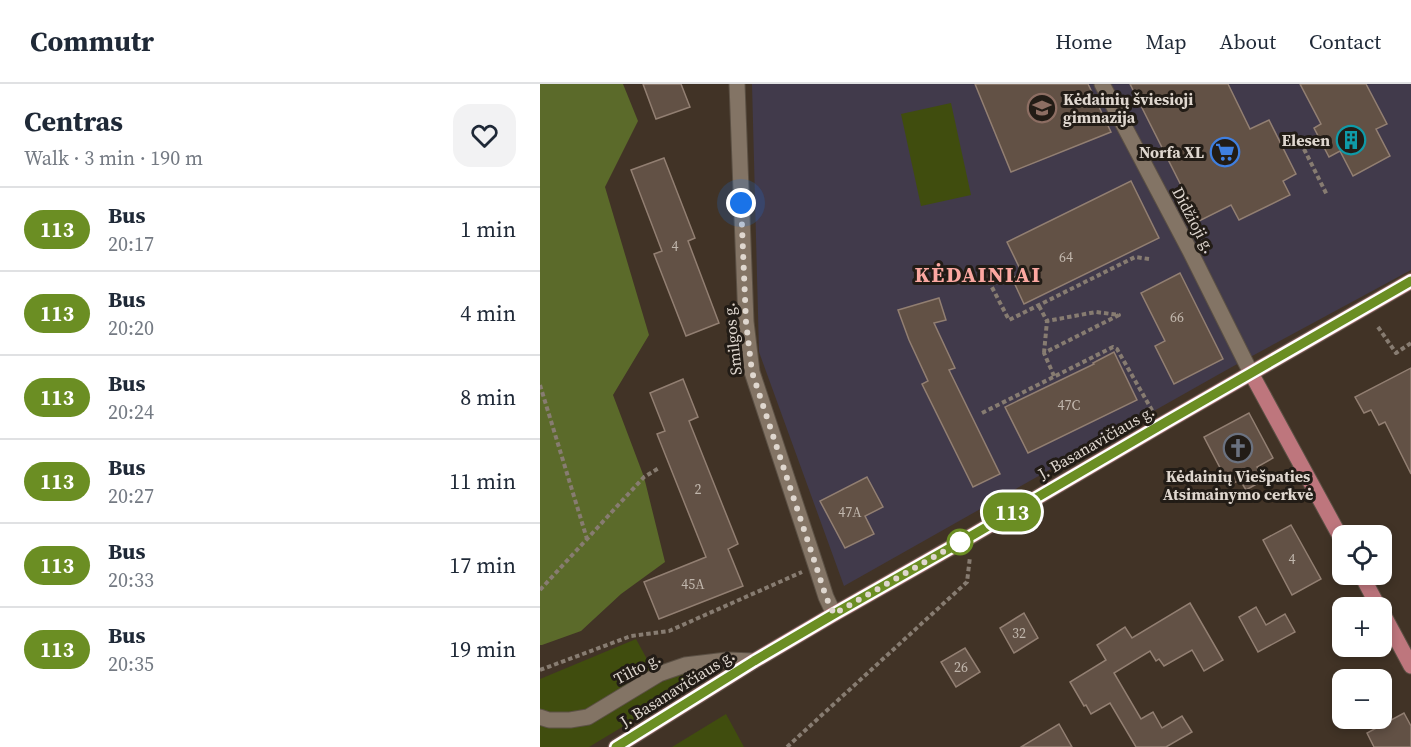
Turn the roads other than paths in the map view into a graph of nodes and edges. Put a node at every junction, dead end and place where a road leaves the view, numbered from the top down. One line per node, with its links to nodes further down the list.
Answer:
1 (737, 84): 6 (street, Smilgos g.)
2 (1102, 84): 4 (street, Didžioji g.)
3 (1411, 281): 4 (main road, J. Basanavičiaus g.)
4 (1251, 373): 5 (main road); 6 (main road, J. Basanavičiaus g.)
5 (1334, 525)
6 (834, 614): 8 (main road, J. Basanavičiaus g.)
7 (1392, 631): 9 (main road)
8 (754, 661): 10 (street, Tilto g.); 11 (main road, J. Basanavičiaus g.)
9 (1411, 666)
10 (540, 717)
11 (616, 747)

